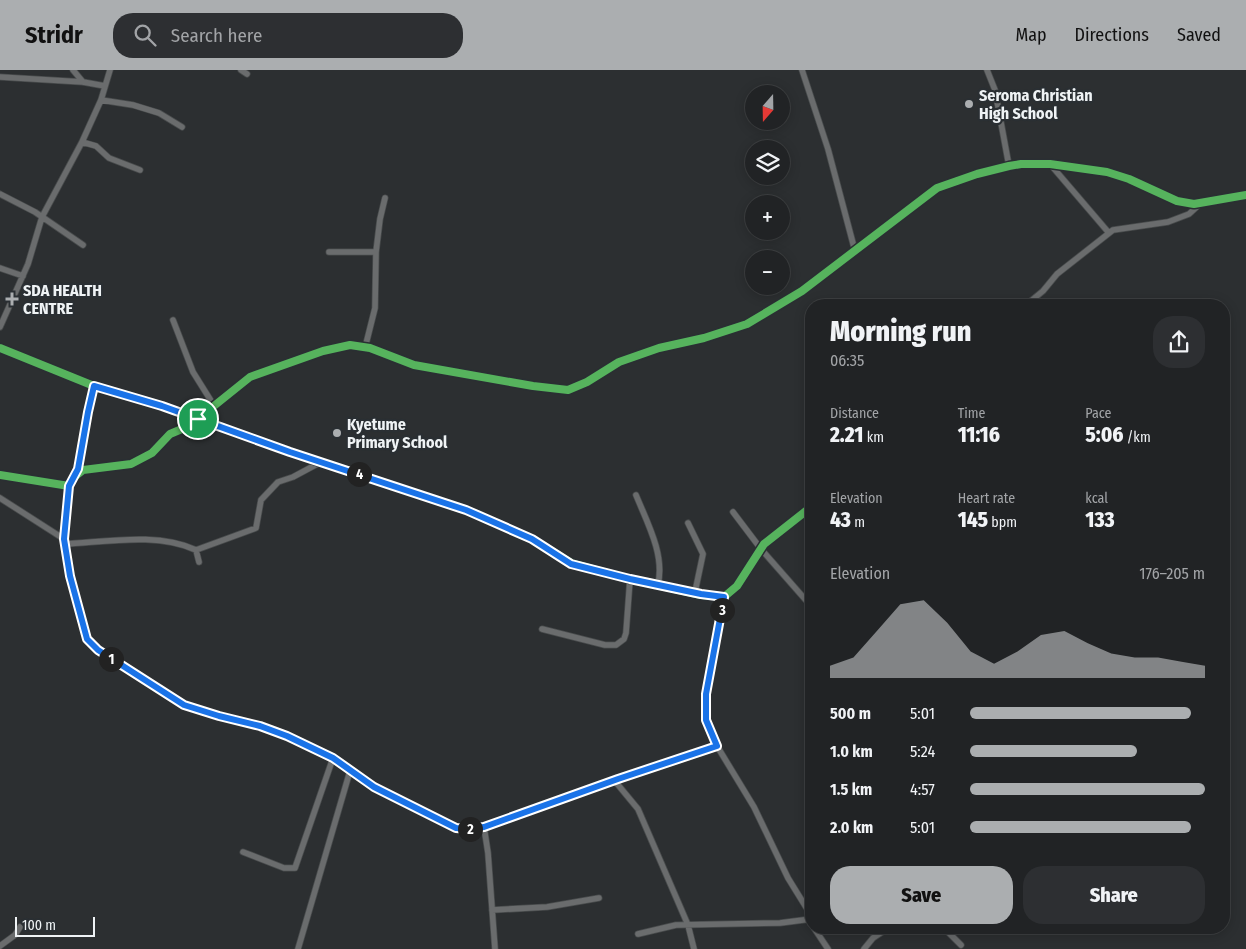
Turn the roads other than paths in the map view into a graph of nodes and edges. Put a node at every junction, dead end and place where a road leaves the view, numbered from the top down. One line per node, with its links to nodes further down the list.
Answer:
1 (73, 70): 6 (street)
2 (110, 70): 7 (street)
3 (802, 70): 21 (street)
4 (987, 70): 12 (street)
5 (0, 78): 6 (street)
6 (84, 82): 7 (street)
7 (105, 86): 8 (street)
8 (101, 100): 9 (street); 10 (street)
9 (182, 127)
10 (82, 142): 13 (street); 18 (street)
11 (1050, 164): 12 (street); 17 (street); 19 (street)
12 (1009, 166): 21 (street)
13 (140, 170)
14 (0, 194): 18 (street)
15 (1246, 195): 17 (street)
16 (385, 198): 23 (street)
17 (1201, 203): 19 (street)
18 (42, 218): 20 (street); 25 (street)
19 (1109, 233): 26 (street)
20 (83, 245)
21 (855, 251): 30 (street)
22 (329, 252): 23 (street)
23 (376, 252): 30 (street)
24 (0, 268): 25 (street)
25 (23, 276): 28 (street)
26 (1033, 299)
27 (173, 320): 32 (street)
28 (0, 327)
29 (0, 348): 31 (street)
30 (365, 348): 32 (street)
31 (94, 386): 33 (street); 36 (street)
32 (213, 404): 33 (street)
33 (198, 419): 34 (street); 36 (street)
34 (321, 462): 45 (street); 47 (street)
35 (0, 475): 37 (street)
36 (74, 477): 37 (street)
37 (69, 486): 43 (street)
38 (636, 494): 48 (street)
39 (0, 498): 43 (street)
40 (733, 512): 44 (street)
41 (805, 512): 44 (street)
42 (688, 523): 49 (street)
43 (64, 542): 45 (street); 54 (street)
44 (761, 549): 50 (street); 51 (street)
45 (196, 550): 46 (street)
46 (199, 562)
47 (630, 579): 48 (street); 52 (street)
48 (658, 584): 49 (street)
49 (695, 592): 50 (street)
50 (724, 597): 53 (street)
51 (805, 599)
52 (542, 629)
53 (717, 746): 56 (street); 60 (street)
54 (333, 758): 55 (street); 58 (street)
55 (350, 771): 57 (street); 71 (street)
56 (614, 780): 57 (street); 63 (street)
57 (484, 827): 61 (street)
58 (243, 852)
59 (599, 898): 61 (street)
60 (805, 906)
61 (492, 910): 72 (street)
62 (805, 921): 63 (street)
63 (688, 924): 65 (street); 73 (street)
64 (20, 927): 70 (street)
65 (638, 934)
66 (818, 934): 74 (street)
67 (879, 934): 75 (street)
68 (950, 934): 69 (street)
69 (961, 945)
70 (0, 946)
71 (298, 949)
72 (495, 949)
73 (694, 949)
74 (828, 949)
75 (864, 949)

